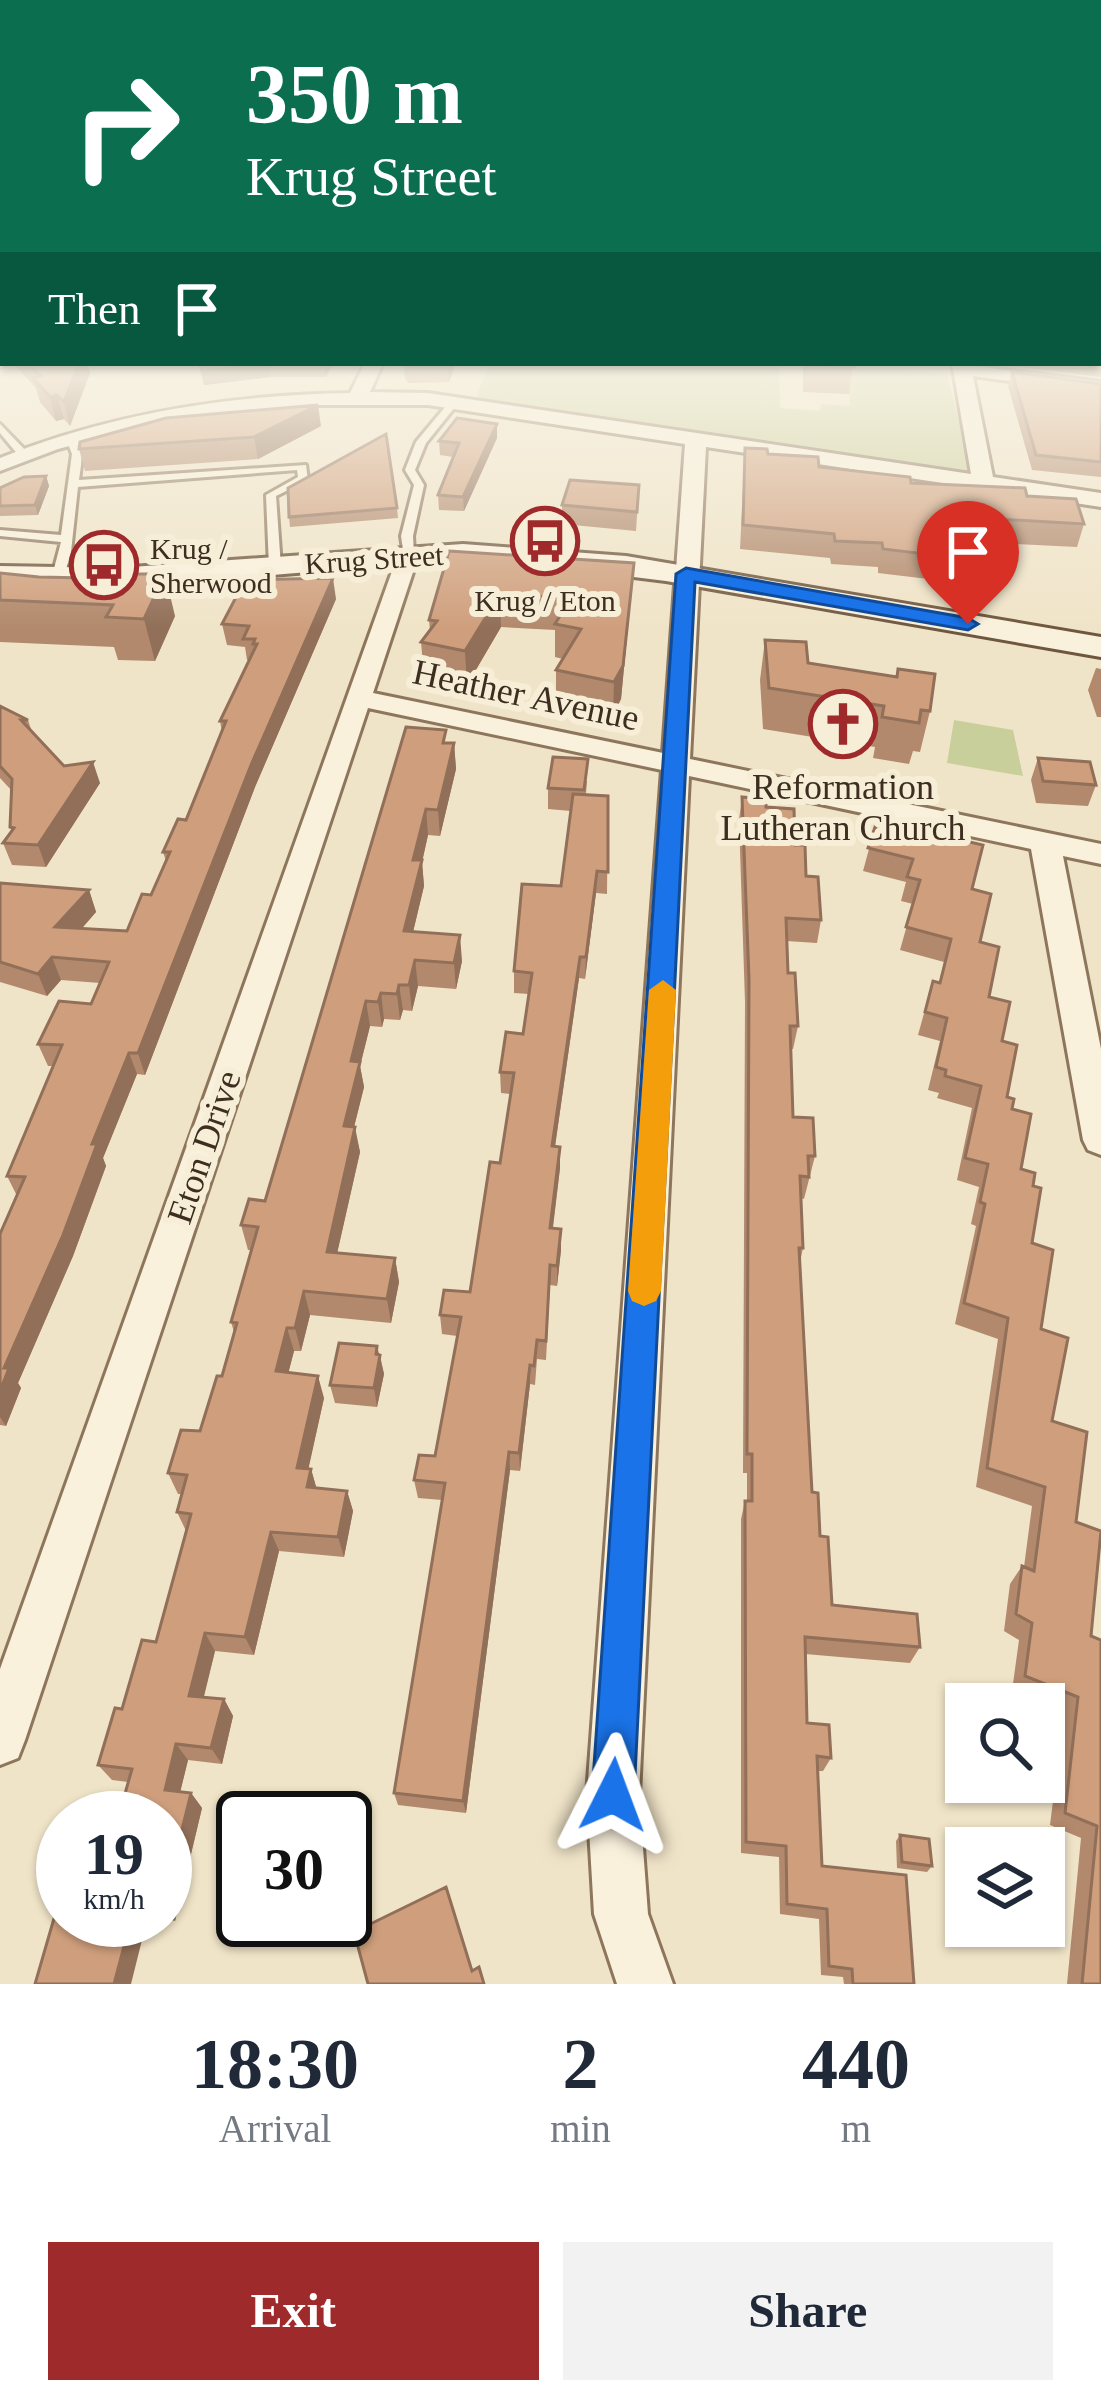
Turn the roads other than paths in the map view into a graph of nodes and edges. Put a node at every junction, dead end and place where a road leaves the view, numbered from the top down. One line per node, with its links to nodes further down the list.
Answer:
1 (14, 444): 8 (lane)
2 (94, 444): 7 (street)
3 (420, 444): 15 (lane)
4 (696, 444): 17 (street)
5 (727, 444): 10 (street)
6 (976, 444): 10 (street)
7 (78, 451): 8 (street); 11 (lane)
8 (24, 455): 9 (street)
9 (0, 465)
10 (983, 482): 12 (street)
11 (73, 484): 14 (lane); 16 (lane)
12 (1101, 500)
13 (0, 533): 14 (lane)
14 (67, 539): 19 (lane)
15 (408, 554): 16 (street, Krug Street); 17 (street, Krug Street); 21 (street, Eton Drive)
16 (275, 567): 19 (street, Krug Street)
17 (686, 574): 20 (street, Krug Street); 22 (street)
18 (0, 577): 19 (street, Krug Street)
19 (57, 580)
20 (1101, 647)
21 (359, 698): 22 (street, Heather Avenue); 26 (street, Eton Drive)
22 (676, 763): 23 (street, Heather Avenue); 27 (street)
23 (1045, 842): 24 (street, Heather Avenue); 25 (street)
24 (1101, 854)
25 (1100, 1131)
26 (0, 1740)
27 (645, 1984)

